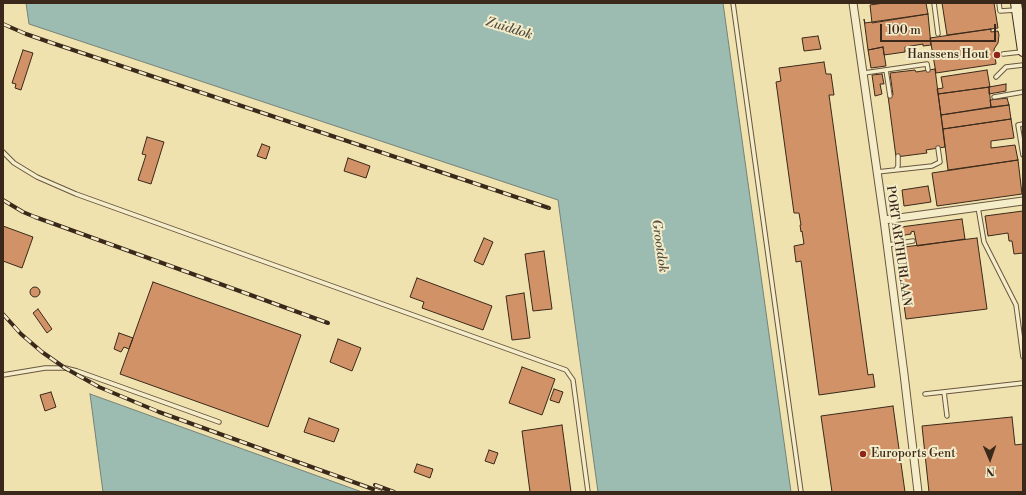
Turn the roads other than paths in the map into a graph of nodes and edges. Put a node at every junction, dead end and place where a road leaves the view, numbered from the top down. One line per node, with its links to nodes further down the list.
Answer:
1 (733, 3): 37 (lane)
2 (853, 3): 12 (street, PORT ARTHURLAAN)
3 (934, 3): 6 (lane)
4 (999, 3): 5 (lane)
5 (1018, 6): 7 (main road)
6 (938, 34)
7 (1023, 51): 8 (lane)
8 (1003, 54)
9 (1023, 65): 13 (lane)
10 (886, 70): 11 (lane); 12 (lane); 15 (lane)
11 (928, 70)
12 (863, 73): 23 (street, PORT ARTHURLAAN)
13 (996, 77)
14 (1023, 92): 16 (lane)
15 (890, 96)
16 (994, 97)
17 (1023, 124): 20 (lane)
18 (938, 148): 22 (lane)
19 (3, 152): 36 (lane)
20 (1023, 155)
21 (898, 156): 22 (lane)
22 (896, 170): 23 (lane)
23 (877, 172): 26 (street, PORT ARTHURLAAN)
24 (1023, 201): 25 (street)
25 (978, 207): 26 (street); 29 (lane)
26 (884, 220): 28 (street, PORT ARTHURLAAN)
27 (913, 241): 28 (lane)
28 (888, 245): 38 (street, PORT ARTHURLAAN)
29 (1023, 357)
30 (3, 375): 35 (lane)
31 (1023, 382): 32 (lane)
32 (944, 392): 33 (lane); 34 (lane)
33 (925, 394)
34 (947, 416)
35 (219, 422)
36 (588, 492)
37 (801, 492)
38 (918, 492)

